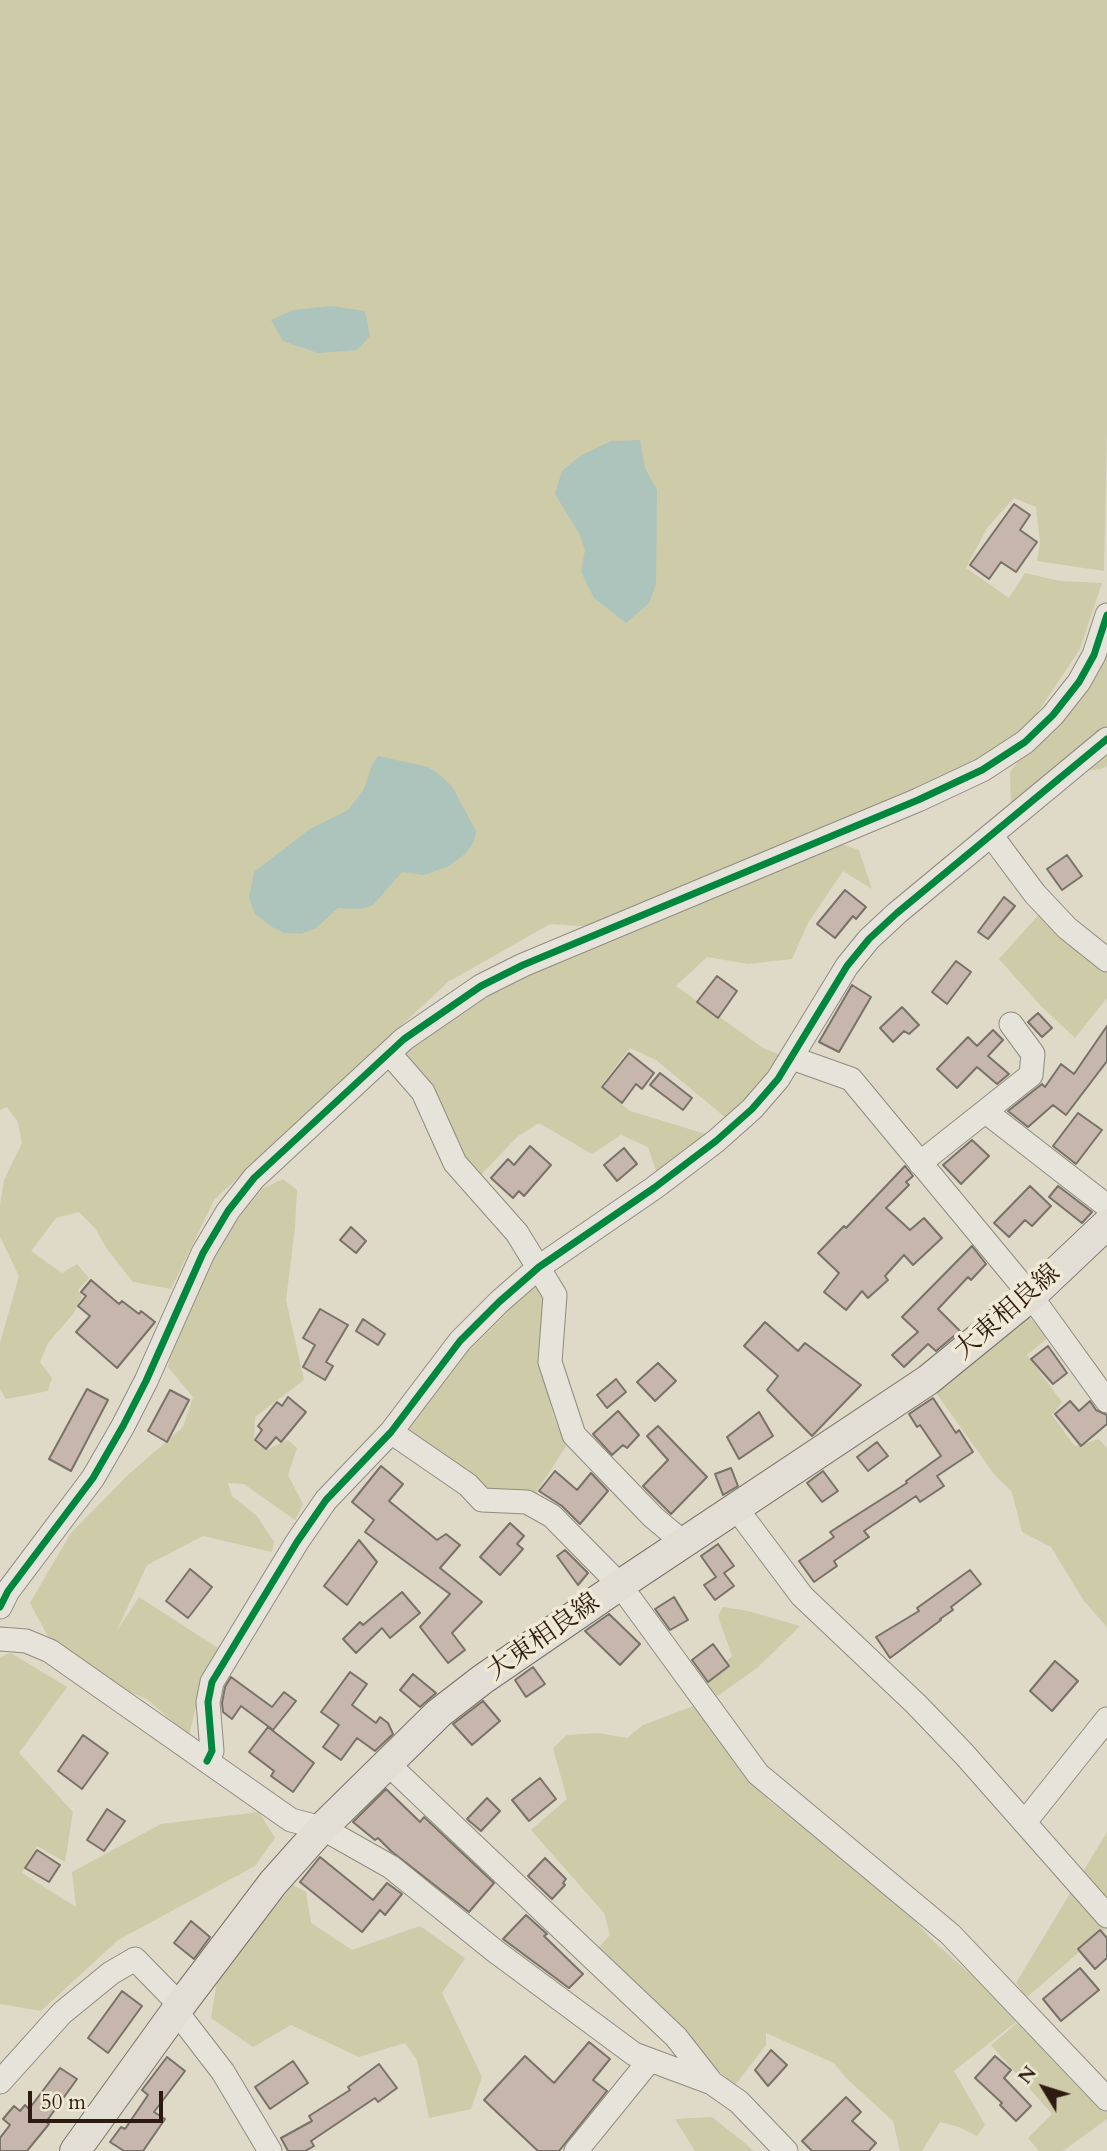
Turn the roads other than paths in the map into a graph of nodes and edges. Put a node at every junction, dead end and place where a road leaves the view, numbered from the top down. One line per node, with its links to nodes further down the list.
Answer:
1 (1107, 615): 6 (street)
2 (1107, 739): 3 (street)
3 (992, 835): 4 (street); 7 (street)
4 (1107, 960)
5 (1011, 1024): 8 (street)
6 (388, 1054): 12 (street); 19 (street)
7 (792, 1058): 9 (street); 12 (street)
8 (986, 1112): 9 (street); 10 (street)
9 (920, 1163): 13 (street)
10 (1107, 1206)
11 (1107, 1224): 13 (main road, 大東相良線)
12 (539, 1268): 15 (street); 17 (street)
13 (1031, 1296): 14 (street); 16 (main road, 大東相良線)
14 (1107, 1401)
15 (391, 1432): 18 (street); 22 (street)
16 (736, 1508): 17 (main road, 大東相良線); 24 (street)
17 (684, 1543): 18 (main road, 大東相良線)
18 (620, 1585): 23 (main road, 大東相良線); 31 (street)
19 (4, 1591)
20 (0, 1639): 22 (street)
21 (1107, 1719): 24 (street)
22 (207, 1761): 25 (street)
23 (387, 1763): 25 (main road, 大東相良線); 30 (street)
24 (1025, 1822): 26 (street)
25 (322, 1828): 27 (main road, 大東相良線); 28 (street)
26 (1107, 1916)
27 (178, 2008): 29 (street); 32 (main road, 大東相良線); 33 (street)
28 (650, 2060): 30 (street); 34 (street)
29 (0, 2082)
30 (712, 2083): 35 (street)
31 (1107, 2099)
32 (75, 2151)
33 (270, 2151)
34 (576, 2151)
35 (786, 2151)

